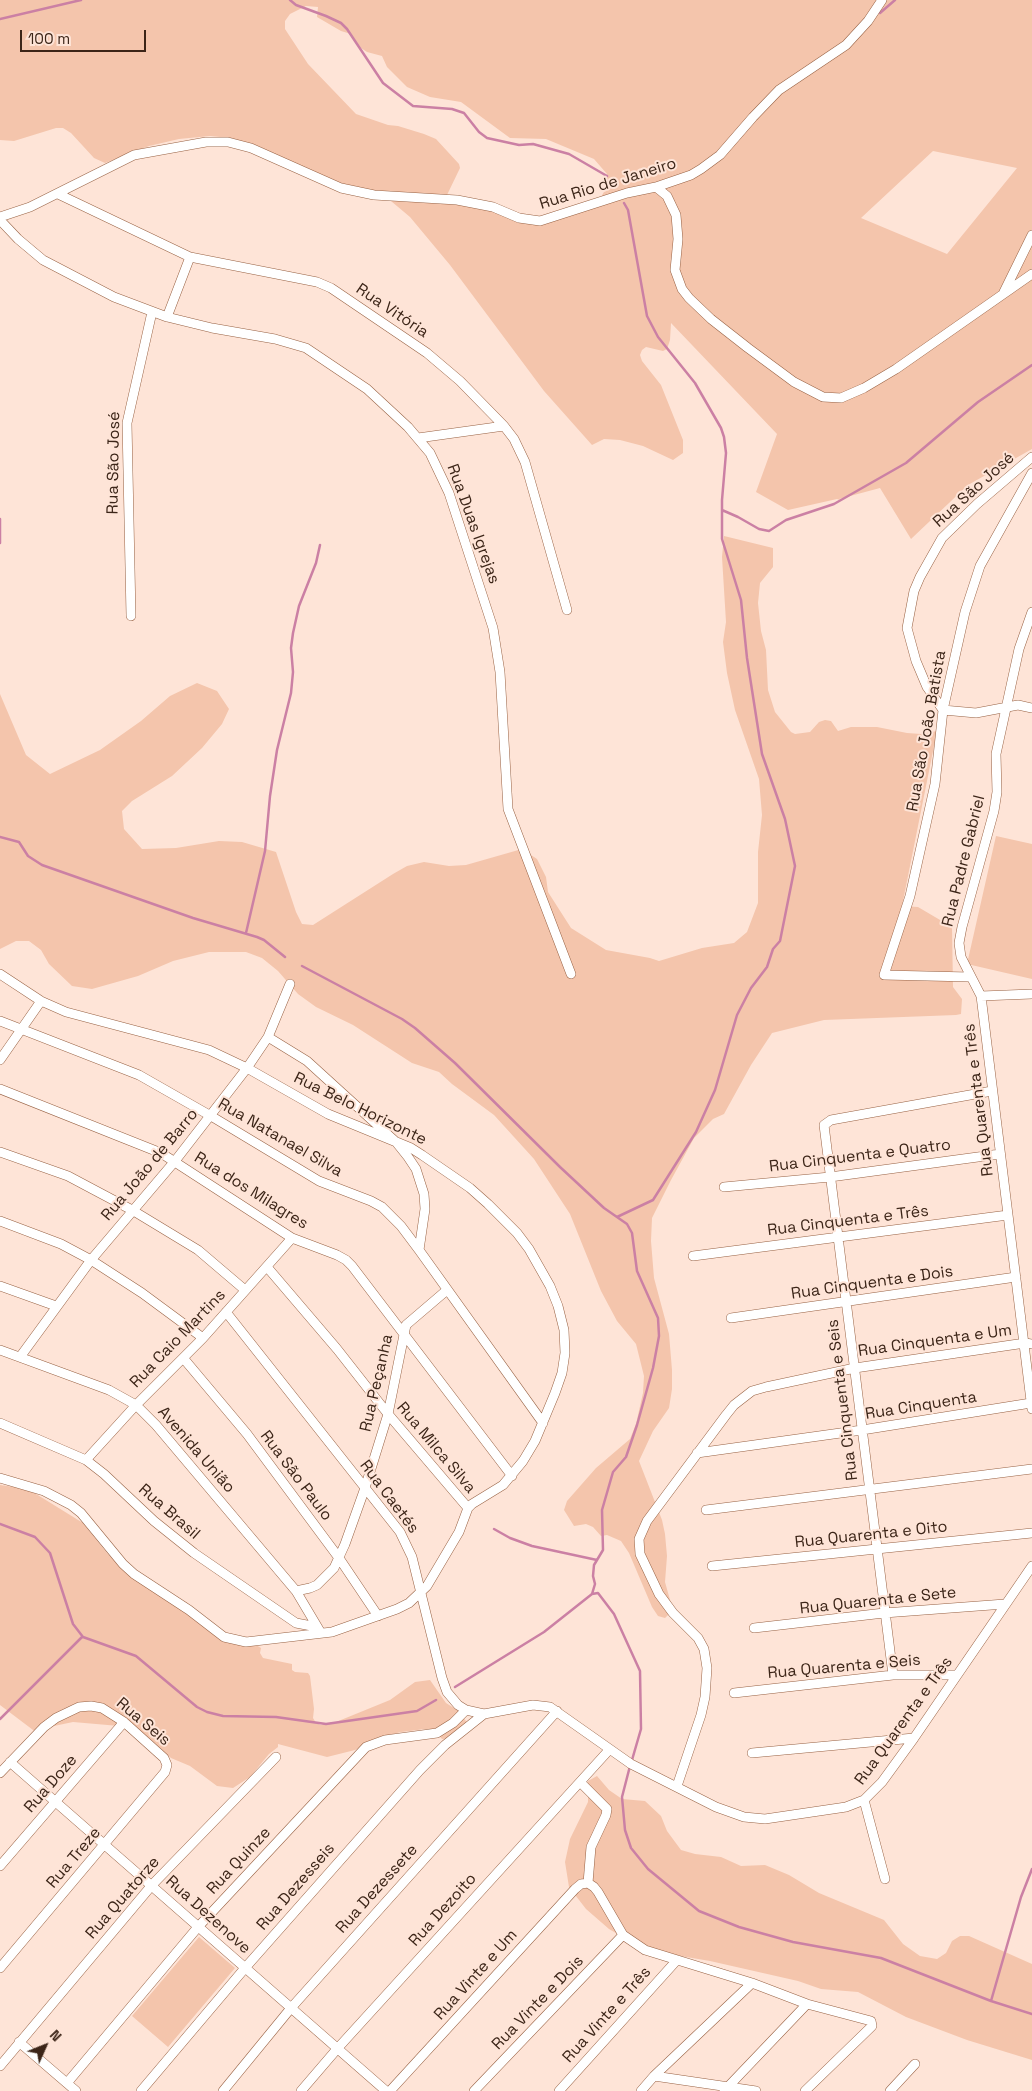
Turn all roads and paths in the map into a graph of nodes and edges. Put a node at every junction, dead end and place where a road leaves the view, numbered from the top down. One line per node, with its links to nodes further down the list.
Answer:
1 (882, 0): 2 (street, Rua Rio de Janeiro)
2 (656, 187): 3 (street, Rua Rio de Janeiro); 8 (street)
3 (58, 194): 4 (street, Rua Rio de Janeiro); 6 (street, Rua Vitória)
4 (0, 218): 9 (street, Rua Duas Igrejas)
5 (1032, 235): 8 (street)
6 (190, 257): 10 (street); 11 (street, Rua Vitória)
7 (1032, 274): 8 (street)
8 (1002, 296)
9 (152, 312): 10 (street, Rua Duas Igrejas); 17 (street, Rua São José)
10 (167, 317): 12 (street, Rua Duas Igrejas)
11 (504, 426): 12 (street); 15 (street, Rua Vitória)
12 (418, 438): 22 (street, Rua Duas Igrejas)
13 (1032, 457): 20 (street, Rua São José)
14 (1032, 473): 20 (street, Rua São João Batista)
15 (567, 610)
16 (1032, 612): 18 (street, Rua Padre Gabriel)
17 (131, 616)
18 (1007, 706): 19 (street); 20 (street); 23 (street, Rua Padre Gabriel)
19 (1032, 708)
20 (943, 710): 23 (street, Rua São João Batista)
21 (0, 974): 27 (street, Rua Belo Horizonte)
22 (571, 974)
23 (970, 977): 26 (street, Rua Padre Gabriel)
24 (290, 984): 30 (street, Rua João de Barro)
25 (1032, 994): 26 (street)
26 (981, 996): 34 (street, Rua Quarenta e Três)
27 (41, 1001): 29 (street); 32 (street, Rua Belo Horizonte)
28 (0, 1021): 29 (street, Rua Natanael Silva)
29 (21, 1030): 31 (street); 35 (street, Rua Natanael Silva)
30 (268, 1037): 32 (street, Rua João de Barro); 36 (street)
31 (0, 1060)
32 (247, 1068): 35 (street, Rua João de Barro); 36 (street, Rua Belo Horizonte)
33 (0, 1089): 39 (street, Rua dos Milagres)
34 (992, 1091): 38 (street, Rua Quarenta e Três); 40 (street, Rua Cinquenta e Seis)
35 (212, 1116): 39 (street, Rua João de Barro); 47 (street, Rua Natanael Silva)
36 (396, 1142): 47 (street); 70 (street, Rua Belo Horizonte)
37 (0, 1152): 42 (street)
38 (1000, 1154): 40 (street, Rua Cinquenta e Quatro); 43 (street, Rua Quarenta e Três)
39 (175, 1161): 42 (street, Rua João de Barro); 45 (street, Rua dos Milagres)
40 (830, 1177): 41 (street, Rua Cinquenta e Quatro); 46 (street, Rua Cinquenta e Seis)
41 (724, 1187)
42 (132, 1210): 49 (street, Rua João de Barro); 53 (street)
43 (1008, 1215): 46 (street, Rua Cinquenta e Três); 51 (street, Rua Quarenta e Três)
44 (0, 1221): 49 (street)
45 (292, 1238): 50 (street, Rua Caio Martins); 59 (street, Rua dos Milagres)
46 (838, 1238): 48 (street, Rua Cinquenta e Três); 55 (street, Rua Cinquenta e Seis)
47 (419, 1250): 54 (street, Rua Natanael Silva)
48 (692, 1256)
49 (91, 1260): 56 (street, Rua João de Barro); 60 (street)
50 (267, 1267): 53 (street, Rua Caio Martins); 68 (street, Rua Milca Silva)
51 (1016, 1277): 55 (street, Rua Cinquenta e Dois); 61 (street, Rua Quarenta e Três)
52 (0, 1286): 56 (street)
53 (246, 1290): 57 (street, Rua Caio Martins)
54 (447, 1290): 59 (street, Rua Peçanha); 70 (street, Rua Natanael Silva)
55 (846, 1302): 58 (street, Rua Cinquenta e Dois); 65 (street, Rua Cinquenta e Seis)
56 (56, 1306): 63 (street, Rua João de Barro)
57 (226, 1312): 60 (street, Rua Caio Martins); 77 (street, Rua Caetés)
58 (731, 1318)
59 (404, 1332): 68 (street, Rua Peçanha); 75 (street, Rua dos Milagres)
60 (203, 1338): 64 (street, Rua Caio Martins)
61 (1028, 1344): 65 (street, Rua Cinquenta e Um); 67 (street, Rua Quarenta e Três)
62 (0, 1350): 63 (street, Avenida União)
63 (20, 1357): 66 (street, Avenida União)
64 (184, 1358): 66 (street, Rua Caio Martins); 83 (street, Rua São Paulo)
65 (855, 1368): 71 (street, Rua Cinquenta e Seis); 72 (street, Rua Cinquenta e Um)
66 (136, 1405): 73 (street, Rua Caio Martins); 86 (street, Avenida União)
67 (1032, 1406): 71 (street, Rua Cinquenta)
68 (388, 1414): 77 (street, Rua Peçanha); 79 (street, Rua Milca Silva)
69 (0, 1423): 73 (street, Rua Brasil)
70 (543, 1423): 75 (street, Rua Belo Horizonte)
71 (862, 1430): 72 (street, Rua Cinquenta); 78 (street, Rua Cinquenta e Seis)
72 (697, 1453): 108 (street, Rua Cinquenta e Um)
73 (86, 1460): 92 (street, Rua Brasil)
74 (1032, 1469): 78 (street)
75 (512, 1476): 79 (street, Rua Belo Horizonte)
76 (0, 1478): 92 (street)
77 (365, 1488): 83 (street, Rua Peçanha); 87 (street, Rua Caetés)
78 (869, 1488): 80 (street); 82 (street, Rua Cinquenta e Seis)
79 (468, 1508): 87 (street)
80 (706, 1510)
81 (1032, 1533): 82 (street, Rua Quarenta e Oito)
82 (877, 1550): 84 (street, Rua Quarenta e Oito); 89 (street, Rua Cinquenta e Seis)
83 (339, 1558): 86 (street, Rua Peçanha); 90 (street, Rua São Paulo)
84 (712, 1566)
85 (1032, 1566): 88 (street, Rua Quarenta e Três)
86 (296, 1591): 92 (street, Avenida União)
87 (420, 1594): 90 (street); 96 (street, Rua Caetés)
88 (1005, 1604): 89 (street, Rua Quarenta e Sete); 94 (street, Rua Quarenta e Três)
89 (884, 1613): 91 (street, Rua Quarenta e Sete); 93 (street, Rua Cinquenta e Seis)
90 (378, 1616): 92 (street)
91 (754, 1628)
92 (319, 1630)
93 (893, 1675): 94 (street, Rua Quarenta e Seis); 95 (street, Rua Quarenta e Seis)
94 (957, 1675): 100 (street, Rua Quarenta e Três)
95 (734, 1693)
96 (466, 1710): 98 (street); 116 (street, Rua Quinze)
97 (557, 1710): 98 (street, Rua Quarenta e Três); 101 (street, Rua Quarenta e Três); 123 (street, Rua Dezessete)
98 (484, 1714): 120 (street, Rua Dezesseis)
99 (124, 1722): 104 (street, Rua Seis); 105 (street, Rua Seis); 110 (street, Rua Doze)
100 (914, 1738): 102 (street); 109 (street, Rua Quarenta e Três)
101 (609, 1750): 107 (street, Rua Dezoito); 108 (street, Rua Quarenta e Três)
102 (752, 1753)
103 (276, 1758): 115 (street, Rua Quatorze)
104 (10, 1762): 106 (street, Rua Seis); 110 (street, Rua Dezenove)
105 (167, 1765): 111 (street, Rua Treze)
106 (0, 1773)
107 (580, 1782): 114 (street); 125 (street, Rua Dezoito)
108 (678, 1786): 109 (street, Rua Quarenta e Três)
109 (864, 1800): 113 (street)
110 (55, 1802): 111 (street, Rua Dezenove); 112 (street, Rua Doze)
111 (105, 1845): 115 (street, Rua Dezenove); 119 (street, Rua Treze)
112 (0, 1866)
113 (885, 1879)
114 (588, 1883): 117 (street); 136 (street, Rua Vinte e Um)
115 (152, 1885): 116 (street, Rua Dezenove); 124 (street, Rua Quatorze)
116 (198, 1927): 120 (street, Rua Dezenove); 129 (street, Rua Quinze)
117 (623, 1935): 118 (street); 137 (street, Rua Vinte e Dois)
118 (677, 1960): 121 (street); 138 (street, Rua Vinte e Três)
119 (0, 1968)
120 (245, 1968): 123 (street, Rua Dezenove); 132 (street, Rua Dezesseis)
121 (752, 1983): 122 (street); 128 (street)
122 (807, 2004): 130 (street); 141 (street)
123 (291, 2008): 125 (street, Rua Dezenove); 133 (street, Rua Dezessete)
124 (19, 2042): 127 (street, Rua Quatorze); 129 (street)
125 (337, 2049): 134 (street, Rua Dezoito); 135 (street, Rua Dezenove)
126 (915, 2064): 142 (street)
127 (0, 2066)
128 (654, 2076): 130 (street); 139 (street)
129 (67, 2083): 131 (street)
130 (726, 2089): 140 (street)
131 (76, 2091)
132 (141, 2091)
133 (222, 2091)
134 (302, 2091)
135 (386, 2091)
136 (390, 2091)
137 (474, 2091)
138 (559, 2091)
139 (641, 2091)
140 (756, 2091)
141 (805, 2091)
142 (890, 2091)

